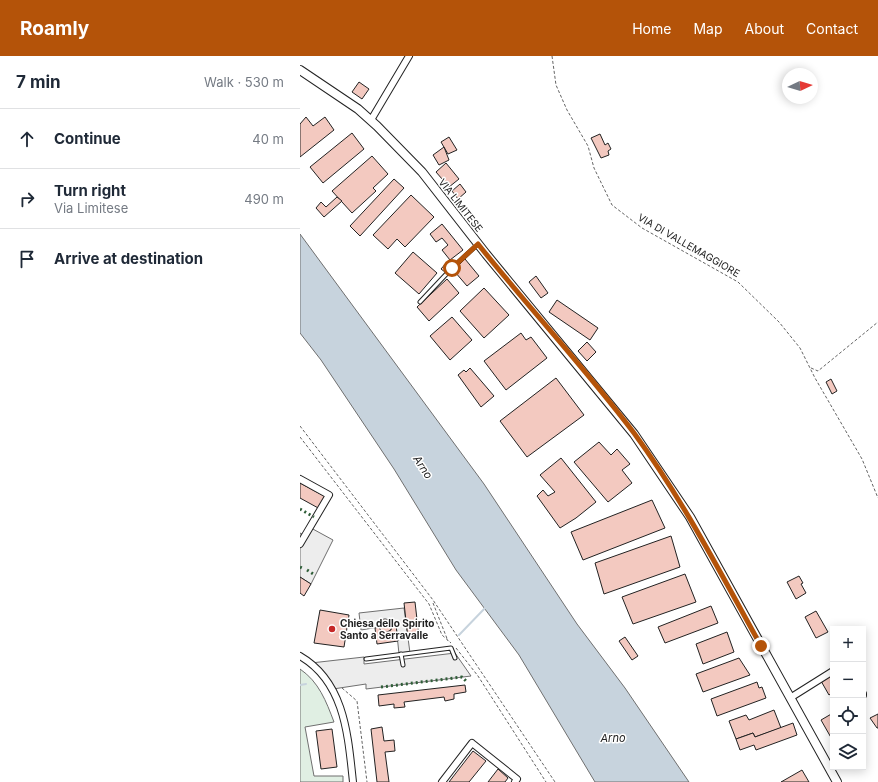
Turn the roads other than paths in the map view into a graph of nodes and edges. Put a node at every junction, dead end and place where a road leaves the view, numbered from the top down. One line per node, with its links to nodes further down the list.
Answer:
1 (409, 56): 3 (street)
2 (300, 70): 3 (main road, VIA LIMITESE)
3 (371, 120): 4 (main road, VIA LIMITESE)
4 (478, 244): 5 (lane); 14 (main road, VIA LIMITESE)
5 (420, 302)
6 (300, 479): 7 (street)
7 (300, 544)
8 (401, 654): 10 (lane); 11 (lane); 12 (lane)
9 (300, 656): 15 (street)
10 (455, 658)
11 (366, 659)
12 (402, 665)
13 (830, 673): 14 (street)
14 (790, 698): 18 (main road, VIA LIMITESE)
15 (353, 782)
16 (442, 782): 17 (street)
17 (515, 782)
18 (837, 782)

